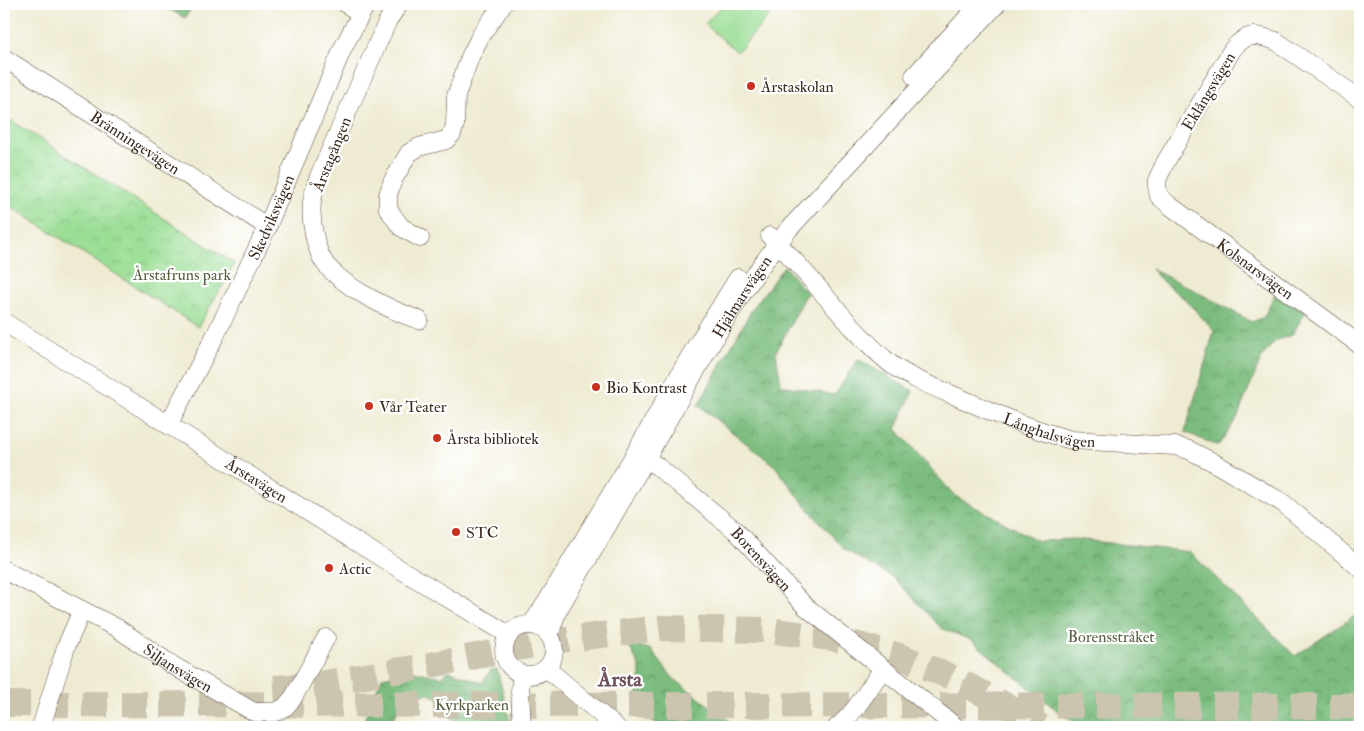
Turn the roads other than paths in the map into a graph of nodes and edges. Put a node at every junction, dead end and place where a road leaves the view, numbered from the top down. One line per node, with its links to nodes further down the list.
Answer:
1 (399, 4): 12 (street, Årstagången)
2 (503, 4): 10 (street)
3 (980, 4): 11 (street, Hjälmarsvägen)
4 (997, 4): 11 (street, Hjälmarsvägen)
5 (357, 7): 9 (street, Skedviksvägen)
6 (4, 58): 9 (street, Bränningevägen)
7 (1360, 99): 8 (street, Eklångsvägen)
8 (1157, 187): 14 (street, Kolsnarsvägen)
9 (268, 227): 15 (street, Skedviksvägen)
10 (420, 238)
11 (773, 239): 16 (street, Hjälmarsvägen); 17 (street, Långhalsvägen)
12 (418, 320)
13 (4, 322): 15 (street, Årstavägen)
14 (1360, 345)
15 (168, 424): 21 (street, Årstavägen)
16 (641, 456): 20 (street, Hjälmarsvägen); 22 (street, Hjälmarsvägen); 25 (street, Borensvägen)
17 (1360, 568)
18 (4, 570): 19 (street, Siljansvägen)
19 (82, 610): 23 (street, Siljansvägen); 27 (street)
20 (531, 625): 21 (street); 22 (street)
21 (509, 635): 26 (street)
22 (549, 635): 24 (street)
23 (326, 638)
24 (546, 668): 26 (street); 29 (street)
25 (883, 669): 30 (street); 31 (street, Borensvägen)
26 (522, 674): 28 (street)
27 (41, 727)
28 (522, 727)
29 (616, 727)
30 (837, 727)
31 (956, 727)

